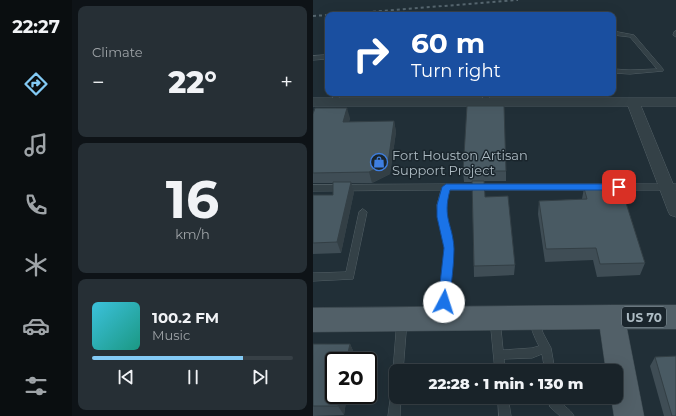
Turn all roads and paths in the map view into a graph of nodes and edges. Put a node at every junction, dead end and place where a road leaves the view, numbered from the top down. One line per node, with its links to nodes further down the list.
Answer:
1 (616, 33): 4 (lane)
2 (325, 57): 3 (lane)
3 (313, 58)
4 (616, 71)
5 (336, 97): 6 (street); 7 (street)
6 (486, 97): 8 (street)
7 (313, 102)
8 (633, 102): 9 (street); 11 (street)
9 (676, 102)
10 (446, 187): 11 (lane); 12 (lane); 19 (lane)
11 (671, 187): 13 (street)
12 (313, 188)
13 (676, 211)
14 (363, 212): 15 (lane)
15 (313, 277)
16 (611, 317): 17 (main road, US 70); 18 (main road, US 70); 34 (main road)
17 (676, 317)
18 (535, 318): 20 (main road, US 70); 23 (lane)
19 (442, 319): 20 (main road, US 70); 22 (main road, US 70)
20 (494, 319): 24 (lane)
21 (313, 320): 22 (main road, US 70)
22 (402, 320): 25 (lane)
23 (546, 348): 24 (lane); 27 (lane)
24 (498, 355): 26 (lane)
25 (398, 364)
26 (499, 364)
27 (549, 364)
28 (395, 404): 31 (lane)
29 (504, 404): 32 (lane)
30 (554, 404): 33 (lane)
31 (394, 416)
32 (505, 416)
33 (568, 416)
34 (629, 416)

